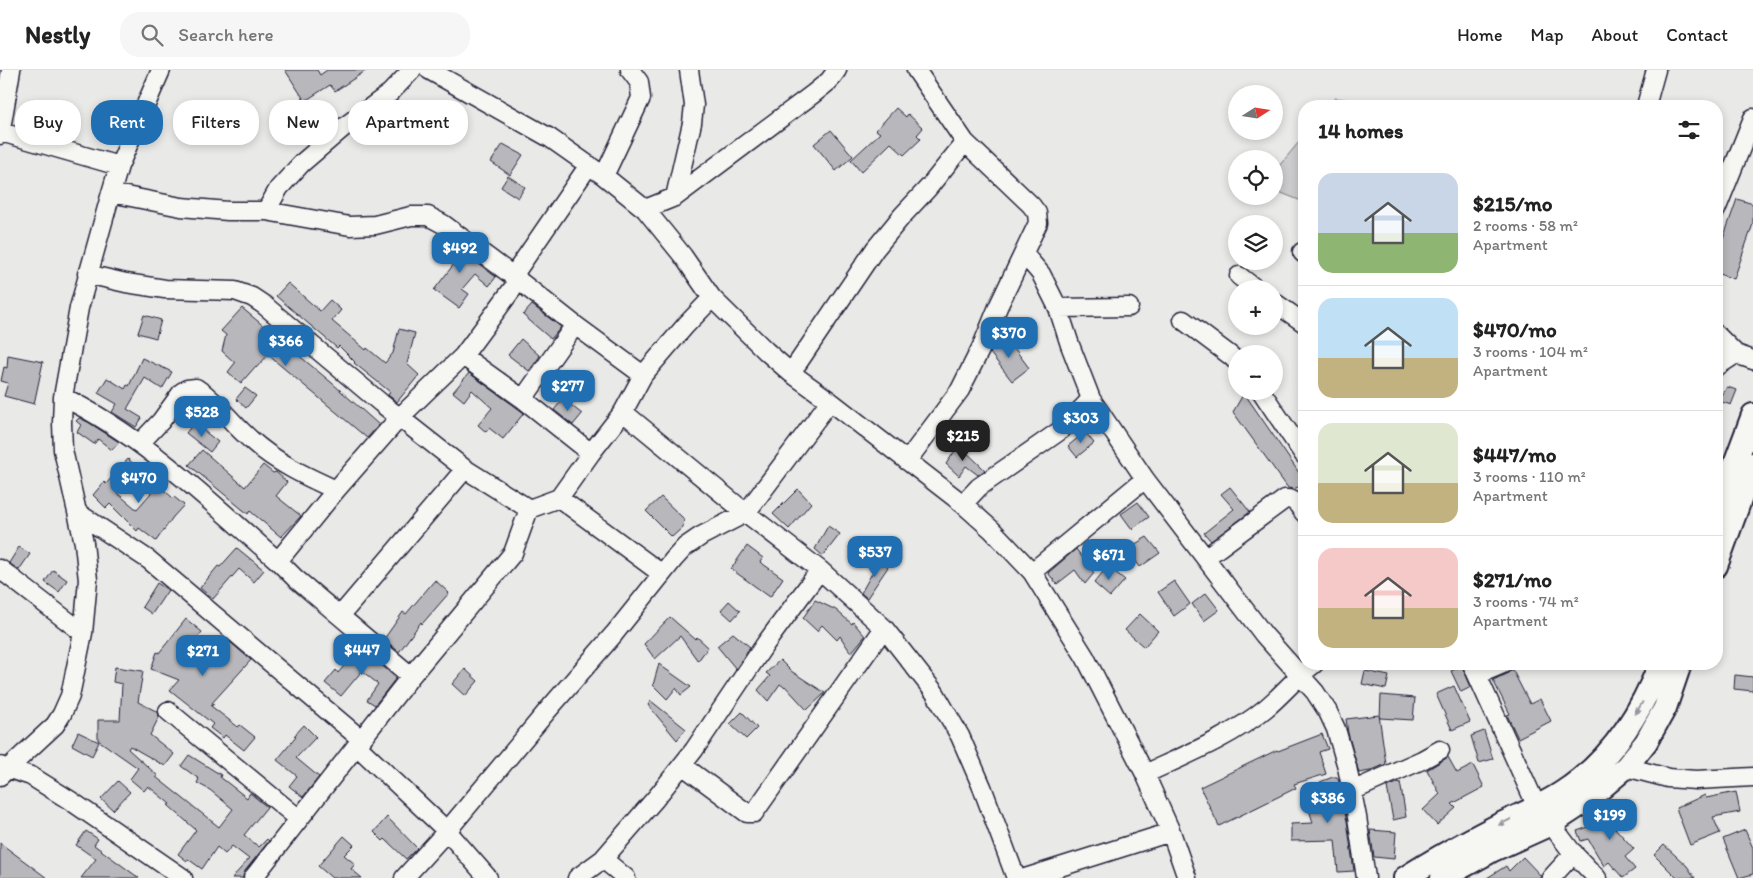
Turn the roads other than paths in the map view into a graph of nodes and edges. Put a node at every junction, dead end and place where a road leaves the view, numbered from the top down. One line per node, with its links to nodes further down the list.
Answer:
1 (11, 70): 12 (street)
2 (161, 70): 15 (street)
3 (412, 70): 21 (street)
4 (430, 70): 14 (street)
5 (630, 70): 16 (street)
6 (689, 70): 19 (street)
7 (837, 70): 19 (street)
8 (916, 70): 13 (street)
9 (1656, 70): 10 (street)
10 (1648, 100)
11 (1753, 118): 18 (street)
12 (0, 133): 15 (street)
13 (965, 142): 22 (street); 40 (street)
14 (589, 165): 16 (street); 25 (street)
15 (119, 166): 17 (street)
16 (604, 176): 20 (street)
17 (111, 193): 21 (street); 23 (street)
18 (1723, 193)
19 (676, 197): 20 (street)
20 (645, 209): 27 (street)
21 (266, 211): 25 (street)
22 (1024, 254): 29 (street); 53 (street)
23 (87, 274): 42 (street); 49 (street)
24 (1239, 276): 26 (street)
25 (516, 278): 33 (street); 37 (street)
26 (1244, 280)
27 (712, 298): 40 (street); 41 (street)
28 (1129, 307): 29 (street)
29 (1058, 308): 44 (street)
30 (1283, 308): 31 (street)
31 (1298, 319)
32 (1183, 320): 35 (street)
33 (575, 325): 41 (street); 43 (street)
34 (1723, 341): 36 (street)
35 (1228, 354)
36 (1736, 354): 38 (street); 39 (street)
37 (463, 356): 43 (street); 49 (street)
38 (1753, 360)
39 (1723, 362)
40 (791, 373): 46 (street)
41 (643, 375): 47 (street)
42 (63, 397): 50 (street); 63 (street)
43 (523, 399): 52 (street)
44 (1091, 399): 56 (street); 60 (street)
45 (1267, 400): 51 (street)
46 (830, 401): 53 (street); 64 (street)
47 (623, 412): 52 (street); 64 (street)
48 (1753, 415): 58 (main road)
49 (400, 417): 55 (street); 57 (street)
50 (140, 442): 57 (street); 67 (street)
51 (1298, 446)
52 (591, 453): 59 (street)
53 (907, 461): 60 (street)
54 (1753, 464): 65 (main road)
55 (464, 469): 62 (street); 72 (street)
56 (1145, 479): 66 (street); 70 (street)
57 (336, 490): 67 (street)
58 (1723, 495)
59 (559, 498): 62 (street); 71 (street)
60 (963, 504): 70 (street)
61 (1298, 505): 66 (street)
62 (529, 509): 80 (street)
63 (78, 513): 74 (street); 82 (street)
64 (746, 514): 69 (street); 71 (street)
65 (1723, 547)
66 (1205, 558): 79 (street)
67 (278, 561): 72 (street)
68 (0, 569): 74 (street)
69 (820, 570): 73 (street); 84 (street)
70 (1032, 572): 87 (street)
71 (662, 574): 93 (street)
72 (340, 616): 80 (street)
73 (884, 628): 84 (street); 103 (street)
74 (83, 633): 86 (street)
75 (1305, 670): 79 (street)
76 (1474, 670): 90 (street)
77 (1657, 670): 90 (main road, one-way to 90)
78 (1678, 670): 85 (main road)
79 (1299, 674): 87 (street); 89 (street)
80 (410, 676): 82 (street)
81 (168, 711): 91 (street)
82 (359, 743): 91 (street); 93 (street)
83 (1440, 750): 89 (street)
84 (682, 765): 96 (street)
85 (1626, 767): 88 (street); 92 (main road)
86 (3, 770): 98 (street)
87 (1145, 774): 94 (street)
88 (1753, 777)
89 (1352, 791): 106 (street)
90 (1537, 807): 107 (main road, one-way to 107)
91 (299, 819): 99 (street)
92 (1551, 824): 95 (street); 108 (main road)
93 (447, 831): 97 (street); 100 (street)
94 (1170, 832): 104 (street); 105 (street)
95 (1574, 853): 109 (street); 110 (street)
96 (603, 859): 101 (street); 102 (street)
97 (482, 876)
98 (183, 878)
99 (253, 878)
100 (404, 878)
101 (576, 878)
102 (626, 878)
103 (1016, 878)
104 (1025, 878)
105 (1187, 878)
106 (1366, 878)
107 (1405, 878)
108 (1442, 878)
109 (1551, 878)
110 (1597, 878)

